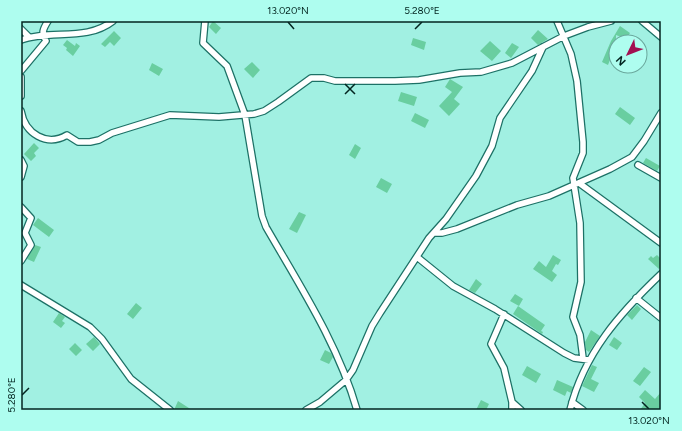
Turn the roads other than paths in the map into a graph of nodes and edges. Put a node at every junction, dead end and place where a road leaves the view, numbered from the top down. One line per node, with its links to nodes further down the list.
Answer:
1 (48, 21): 8 (street)
2 (113, 21): 8 (street)
3 (205, 21): 18 (street)
4 (557, 21): 9 (street)
5 (611, 21): 9 (street)
6 (642, 21): 11 (street)
7 (21, 30): 10 (street)
8 (43, 36): 10 (street); 14 (street)
9 (564, 36): 13 (street); 25 (street)
10 (29, 37): 12 (street)
11 (661, 37)
12 (21, 40)
13 (543, 47): 18 (street); 27 (street)
14 (21, 71)
15 (21, 77): 16 (street)
16 (21, 96)
17 (661, 113): 24 (street)
18 (245, 115): 19 (street); 37 (street)
19 (21, 116)
20 (21, 160): 22 (street)
21 (638, 165): 23 (street)
22 (21, 177)
23 (661, 178)
24 (579, 183): 25 (street); 28 (street)
25 (573, 186): 27 (street); 36 (street)
26 (21, 208): 30 (street)
27 (435, 233): 29 (street)
28 (661, 243)
29 (417, 257): 34 (street); 37 (street)
30 (21, 262)
31 (661, 274): 33 (street)
32 (21, 286): 40 (street)
33 (636, 298): 35 (street); 36 (street)
34 (504, 314): 36 (street); 38 (street)
35 (661, 318)
36 (586, 359): 39 (street)
37 (346, 380): 41 (street); 42 (street)
38 (512, 402): 43 (street); 44 (street)
39 (572, 402): 45 (street); 46 (street)
40 (170, 410)
41 (306, 410)
42 (356, 410)
43 (512, 410)
44 (521, 410)
45 (570, 410)
46 (583, 410)

